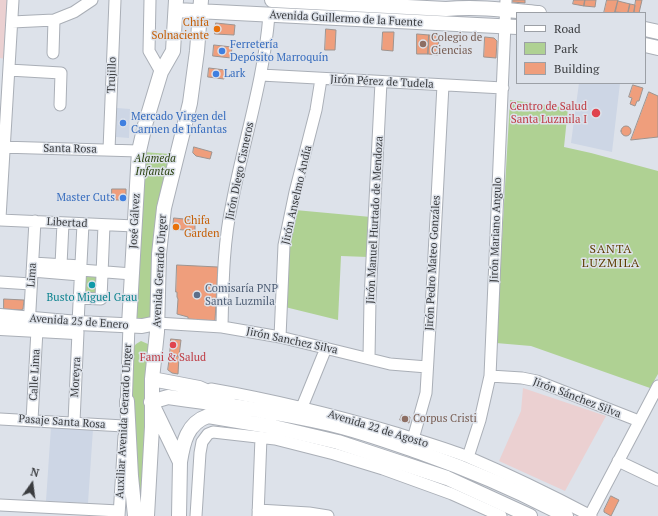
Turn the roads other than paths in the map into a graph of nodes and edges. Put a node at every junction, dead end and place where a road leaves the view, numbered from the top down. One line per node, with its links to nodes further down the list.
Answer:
1 (13, 0): 13 (street)
2 (92, 0): 12 (street)
3 (115, 0): 30 (street, Trujillo)
4 (150, 0): 21 (street)
5 (272, 0): 6 (main road, Avenida Guillermo de la Fuente)
6 (446, 4): 8 (main road, Avenida Guillermo de la Fuente)
7 (176, 5): 9 (main road, Avenida Guillermo de la Fuente); 21 (main road, José Gálvez)
8 (506, 5): 10 (main road, Avenida Guillermo de la Fuente); 14 (street, Jirón Mariano Angulo)
9 (201, 6): 11 (main road, Avenida Guillermo de la Fuente); 48 (main road, Avenida Gerardo Unger)
10 (535, 12)
11 (269, 15): 14 (main road, Avenida Guillermo de la Fuente); 22 (street, Jirón Diego Cisneros)
12 (54, 20): 13 (street); 19 (street)
13 (12, 22): 20 (street)
14 (511, 27): 26 (street, Jirón Mariano Angulo)
15 (646, 29): 16 (main road)
16 (658, 32)
17 (646, 45): 18 (main road)
18 (658, 48)
19 (53, 53)
20 (6, 64): 27 (street); 28 (street)
21 (161, 72): 31 (main road, José Gálvez)
22 (261, 76): 23 (street, Jirón Pérez de Tudela); 49 (street, Jirón Diego Cisneros)
23 (321, 78): 24 (street, Jirón Pérez de Tudela); 53 (street, Jirón Anselmo Andía)
24 (381, 82): 25 (street, Jirón Pérez de Tudela); 55 (street, Jirón Manuel Hurtado de Mendoza)
25 (443, 85): 26 (street, Jirón Pérez de Tudela); 56 (street, Jirón Pedro Mateo Gonzáles)
26 (503, 88): 57 (street, Jirón Mariano Angulo)
27 (3, 103): 29 (street)
28 (60, 105)
29 (2, 147): 30 (street, Santa Rosa); 32 (street)
30 (109, 150): 31 (street, Santa Rosa)
31 (139, 151): 37 (main road, José Gálvez)
32 (0, 219): 33 (street, Libertad)
33 (35, 221): 34 (street, Libertad); 39 (street, Lima)
34 (63, 223): 35 (street, Libertad); 38 (street)
35 (83, 224): 36 (street, Libertad); 40 (street, Moreyra)
36 (104, 225): 37 (street, Libertad); 41 (street)
37 (135, 226): 42 (main road, José Gálvez)
38 (61, 265): 39 (street); 40 (street)
39 (32, 267): 40 (street); 44 (street, Lima)
40 (81, 270): 41 (street); 45 (street, Moreyra)
41 (102, 271): 42 (street); 45 (street)
42 (132, 274): 52 (main road, José Gálvez)
43 (0, 282): 44 (street)
44 (31, 284): 47 (street, Lima)
45 (80, 298): 51 (street, Moreyra)
46 (0, 316): 47 (main road, Avenida 25 de Enero)
47 (31, 326): 50 (main road, Avenida 25 de Enero); 51 (main road, Avenida 25 de Enero); 66 (street, Calle Lima)
48 (157, 327): 49 (street, Jirón Sanchez Silva); 52 (main road, Avenida 25 de Enero); 58 (main road, Avenida Gerardo Unger)
49 (222, 327): 53 (street, Jirón Sanchez Silva)
50 (0, 328)
51 (78, 328): 52 (main road, Avenida 25 de Enero); 67 (street, Moreyra)
52 (128, 330): 61 (street, Auxiliar Avenida Gerardo Unger)
53 (280, 337): 54 (street, Jirón Sanchez Silva)
54 (326, 348): 55 (street, Jirón Sanchez Silva); 64 (street)
55 (369, 358): 56 (street, Jirón Sanchez Silva)
56 (427, 367): 71 (street, Jirón Pedro Mateo Gonzáles)
57 (490, 376): 68 (street, Jirón Sánchez Silva); 72 (street, Jirón Mariano Angulo)
58 (152, 380): 60 (main road, Avenida 22 de Agosto); 62 (main road, Avenida Gerardo Unger)
59 (658, 386): 68 (street)
60 (199, 388): 63 (main road); 64 (street, Avenida 22 de Agosto)
61 (127, 401): 69 (street, Auxiliar Avenida Gerardo Unger); 81 (main road)
62 (151, 402): 63 (main road, Avenida 22 de Agosto); 74 (main road, Avenida Gerardo Unger); 82 (main road, Avenida Gerardo Unger)
63 (243, 407): 76 (main road, Avenida 22 de Agosto)
64 (302, 407): 71 (street, Avenida 22 de Agosto)
65 (0, 419): 66 (street, Pasaje Santa Rosa)
66 (32, 420): 67 (street, Pasaje Santa Rosa)
67 (74, 422): 69 (street, Pasaje Santa Rosa)
68 (639, 422): 73 (street)
69 (124, 426): 78 (street, Auxiliar Avenida Gerardo Unger)
70 (261, 437): 79 (street); 84 (street); 86 (street)
71 (413, 439): 72 (street, Avenida 22 de Agosto)
72 (468, 457): 76 (street, Avenida 22 de Agosto)
73 (618, 461): 75 (street); 88 (street)
74 (180, 462): 80 (main road); 83 (main road, Avenida Gerardo Unger)
75 (658, 480)
76 (533, 493): 80 (street); 87 (main road, Avenida 22 de Agosto); 88 (street, Avenida 22 de Agosto)
77 (0, 505): 78 (street)
78 (119, 513)
79 (258, 513): 85 (street)
80 (525, 515)
81 (135, 516)
82 (147, 516)
83 (179, 516)
84 (196, 516)
85 (328, 516)
86 (501, 516)
87 (566, 516)
88 (590, 516)

